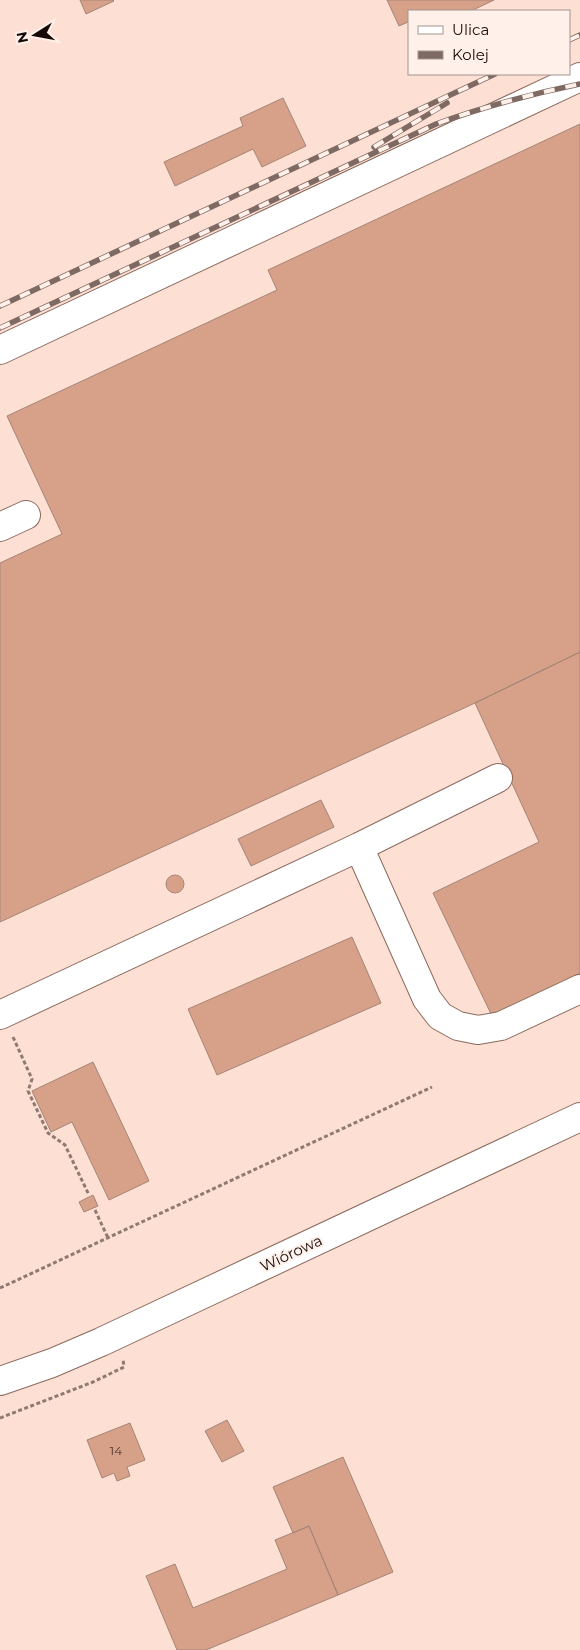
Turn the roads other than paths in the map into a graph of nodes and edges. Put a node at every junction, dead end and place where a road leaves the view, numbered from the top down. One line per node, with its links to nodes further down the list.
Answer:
1 (580, 77): 2 (street)
2 (0, 350)
3 (26, 515): 4 (street)
4 (0, 527)
5 (498, 778): 6 (street)
6 (358, 847): 7 (street); 8 (street)
7 (580, 989)
8 (1, 1014)
9 (580, 1117): 10 (street, Wiórowa)
10 (0, 1381)

